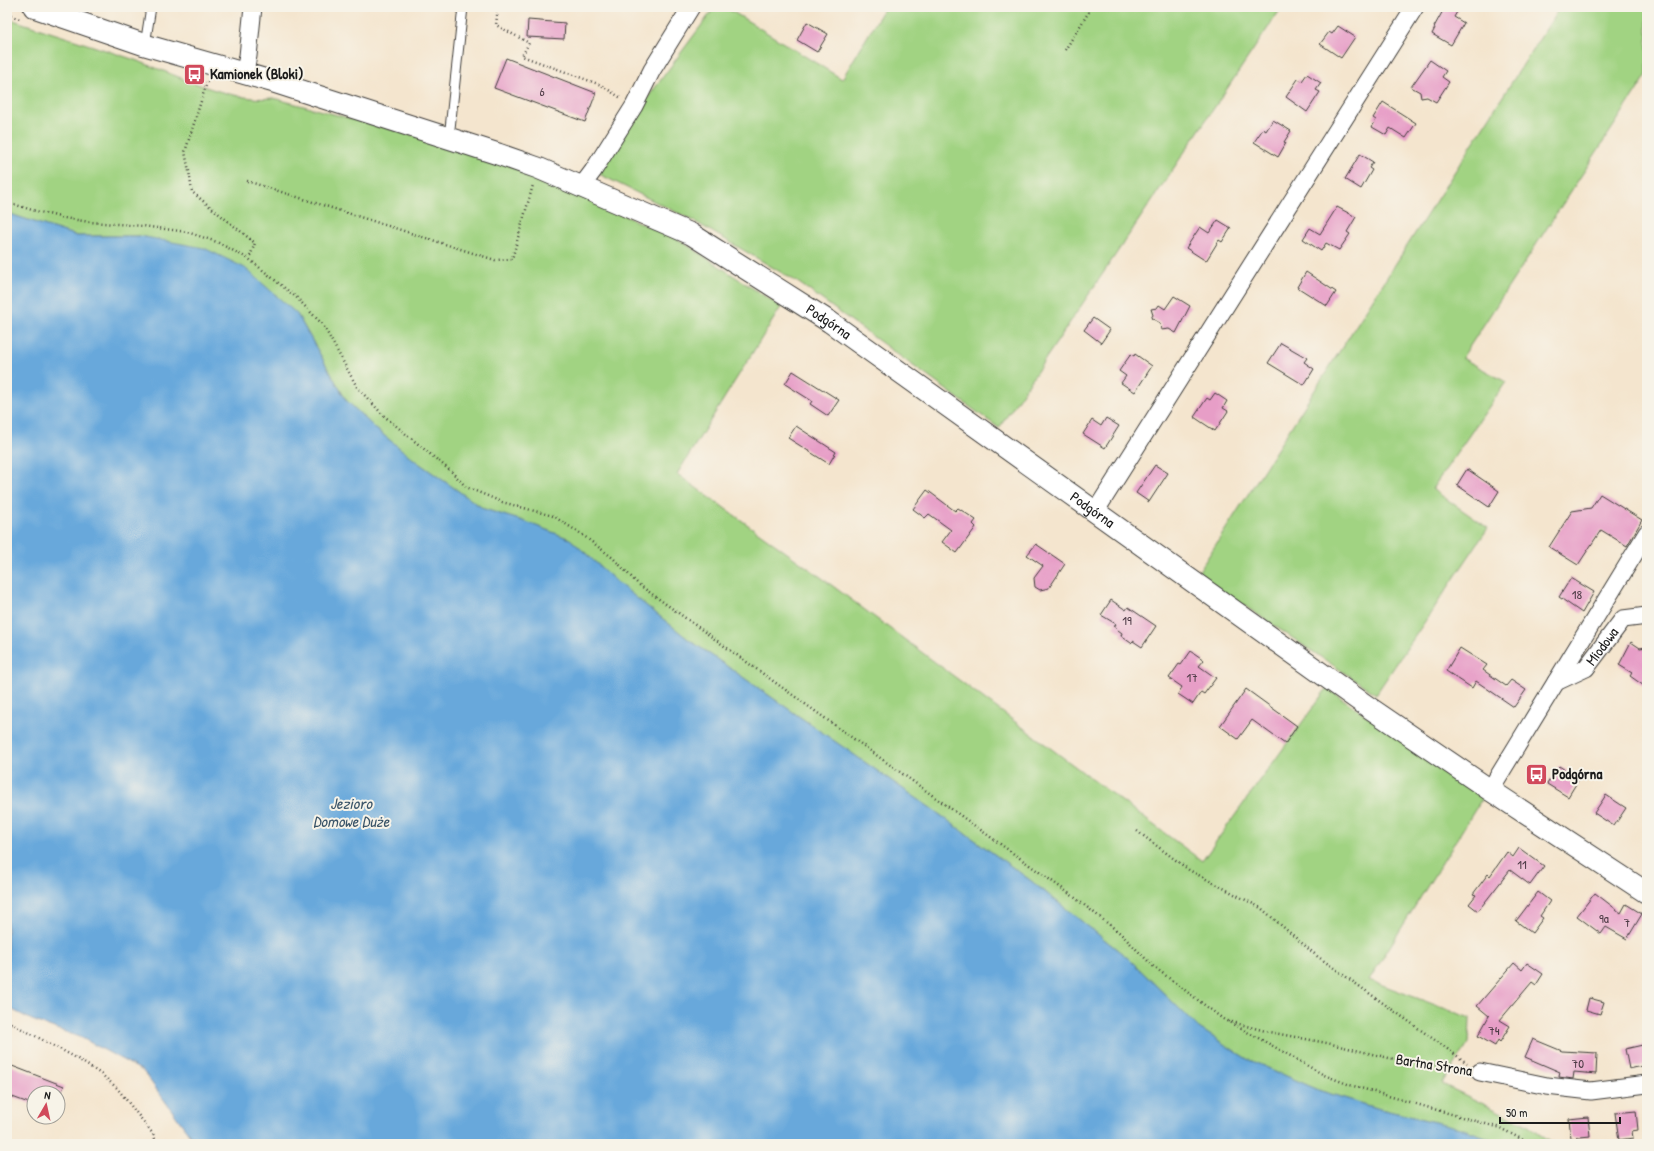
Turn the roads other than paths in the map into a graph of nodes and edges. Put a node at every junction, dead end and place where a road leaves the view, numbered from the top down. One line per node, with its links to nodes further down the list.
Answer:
1 (34, 7): 7 (street, Podgórna)
2 (151, 7): 7 (lane)
3 (253, 7): 8 (street)
4 (463, 7): 9 (lane)
5 (691, 7): 10 (street)
6 (1415, 7): 11 (street)
7 (145, 44): 8 (street, Podgórna)
8 (244, 75): 9 (street, Podgórna)
9 (449, 138): 10 (street, Podgórna)
10 (581, 187): 11 (street, Podgórna)
11 (1095, 512): 15 (street, Podgórna)
12 (1647, 533): 14 (street)
13 (1647, 616): 14 (street, Miodowa)
14 (1556, 682): 15 (street)
15 (1490, 790): 16 (street, Podgórna)
16 (1647, 893)
17 (1480, 1072): 18 (street, Bartna Strona)
18 (1647, 1084)

